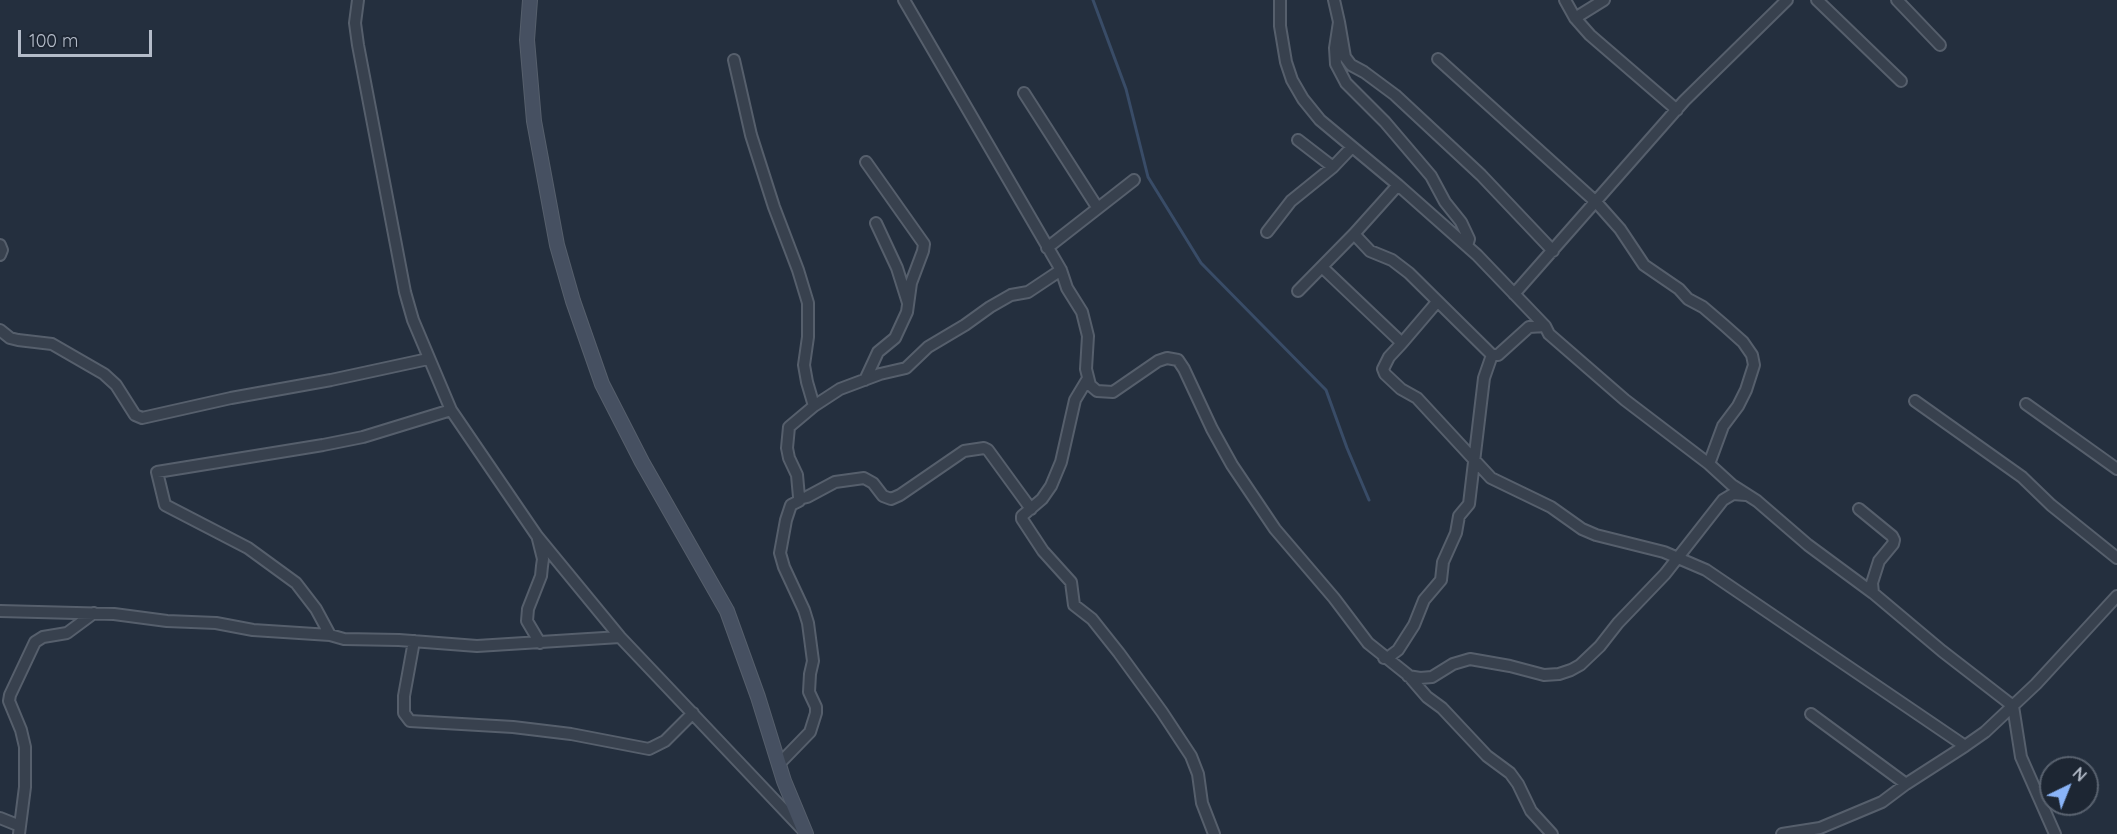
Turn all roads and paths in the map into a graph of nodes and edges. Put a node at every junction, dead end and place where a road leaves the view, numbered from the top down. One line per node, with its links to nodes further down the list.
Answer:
1 (358, 0): 45 (street)
2 (530, 0): 76 (street)
3 (904, 0): 32 (street)
4 (1280, 0): 20 (street)
5 (1334, 0): 12 (street)
6 (1565, 0): 11 (street)
7 (1604, 0): 11 (street)
8 (1787, 0): 18 (street)
9 (1816, 0): 16 (street)
10 (1897, 0): 13 (street)
11 (1575, 18): 18 (street)
12 (1339, 22): 31 (street); 33 (street)
13 (1940, 45)
14 (1438, 59): 25 (street)
15 (734, 60): 50 (street)
16 (1901, 81)
17 (1024, 93): 26 (street)
18 (1677, 110): 25 (street)
19 (1299, 140): 22 (street)
20 (1352, 147): 22 (street); 24 (street)
21 (866, 162): 40 (street)
22 (1333, 167): 28 (street)
23 (1134, 180): 26 (street)
24 (1398, 184): 29 (street); 31 (street)
25 (1596, 202): 33 (street); 53 (street)
26 (1097, 207): 32 (street)
27 (876, 223): 40 (street)
28 (1267, 232)
29 (1354, 234): 35 (street); 39 (street)
30 (0, 245): 34 (street)
31 (1467, 246): 38 (street)
32 (1047, 248): 36 (street)
33 (1553, 251): 38 (street)
34 (0, 255)
35 (1322, 267): 37 (street); 43 (street)
36 (1061, 270): 46 (street); 47 (street)
37 (1298, 291)
38 (1514, 294): 41 (street)
39 (1437, 302): 43 (street); 44 (street)
40 (909, 304): 46 (street)
41 (1545, 326): 44 (street); 53 (street)
42 (0, 330): 45 (street)
43 (1402, 343): 52 (street)
44 (1492, 355): 52 (street)
45 (428, 358): 51 (street)
46 (865, 380): 50 (street)
47 (1087, 380): 57 (street); 70 (street)
48 (1915, 401): 61 (street)
49 (2026, 404): 54 (street)
50 (814, 406): 56 (street)
51 (451, 410): 59 (street); 66 (street)
52 (1473, 458): 60 (street); 70 (street)
53 (1709, 464): 55 (street)
54 (2117, 469)
55 (1746, 495): 60 (street); 62 (street)
56 (799, 499): 57 (street); 76 (street)
57 (1031, 509): 81 (street)
58 (1859, 509): 62 (street)
59 (537, 536): 67 (street); 69 (street)
60 (1679, 556): 71 (street); 75 (street)
61 (2117, 558)
62 (1873, 593): 72 (street)
63 (2116, 598): 72 (street)
64 (0, 611): 65 (street)
65 (94, 613): 66 (street); 79 (street)
66 (330, 635): 68 (street)
67 (620, 637): 69 (street); 73 (street)
68 (414, 641): 69 (street); 73 (street)
69 (540, 643)
70 (1384, 658): 71 (street)
71 (1408, 675): 82 (street)
72 (2013, 706): 75 (street); 84 (street)
73 (693, 713): 80 (street)
74 (1811, 714): 77 (street)
75 (1965, 747): 77 (street)
76 (779, 764): 80 (street)
77 (1906, 784): 83 (street)
78 (0, 818): 79 (street)
79 (19, 830)
80 (806, 833)
81 (1214, 834)
82 (1552, 834)
83 (1782, 834)
84 (2055, 834)

